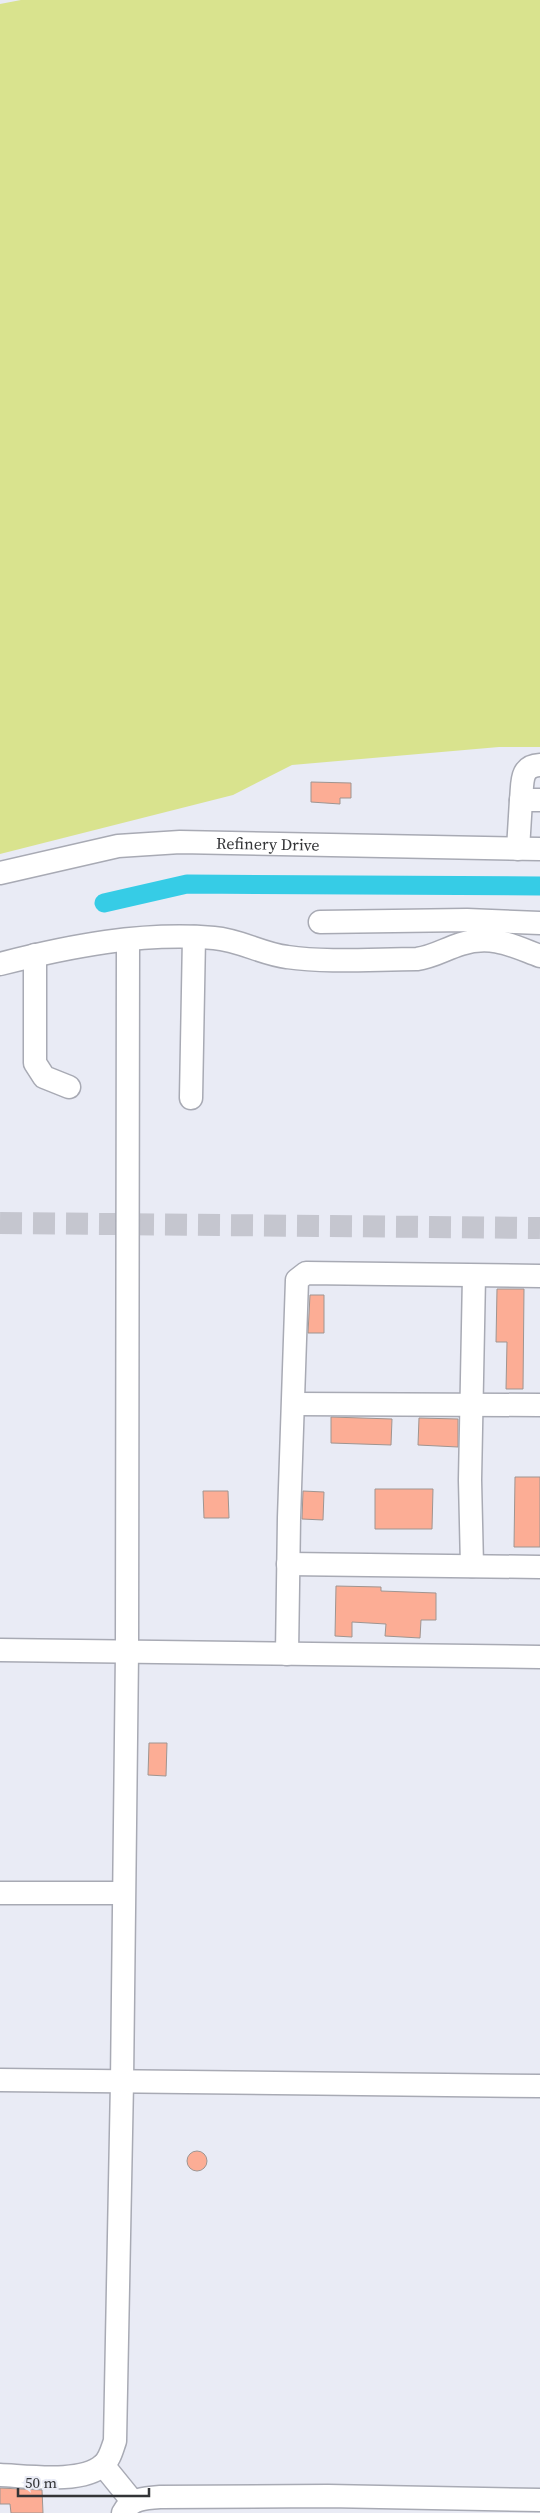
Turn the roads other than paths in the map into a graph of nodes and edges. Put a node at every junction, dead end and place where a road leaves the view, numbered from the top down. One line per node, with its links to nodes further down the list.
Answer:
1 (540, 765): 2 (street)
2 (531, 800): 3 (street)
3 (518, 849): 4 (street, Refinery Drive); 5 (street, Refinery Drive)
4 (540, 849)
5 (0, 873)
6 (320, 922): 7 (street)
7 (540, 924)
8 (194, 937): 9 (street); 11 (street); 14 (street)
9 (128, 940): 10 (street); 24 (street)
10 (35, 955): 12 (street); 13 (street)
11 (540, 956)
12 (0, 964)
13 (68, 1087)
14 (191, 1098)
15 (474, 1276): 16 (street); 17 (street); 18 (street)
16 (540, 1276)
17 (294, 1404): 18 (street); 20 (street)
18 (471, 1405): 19 (street); 21 (street)
19 (540, 1405)
20 (288, 1564): 21 (street); 25 (street)
21 (472, 1566): 22 (street)
22 (540, 1567)
23 (0, 1650): 24 (street)
24 (126, 1652): 25 (street); 28 (street)
25 (287, 1654): 26 (street)
26 (540, 1657)
27 (0, 1893): 28 (street)
28 (123, 1893): 30 (street)
29 (0, 2080): 30 (street)
30 (122, 2082): 31 (street); 32 (street)
31 (540, 2086)
32 (103, 2465): 33 (street); 35 (street)
33 (0, 2475)
34 (540, 2500): 36 (street)
35 (128, 2507): 36 (street)
36 (490, 2507)

